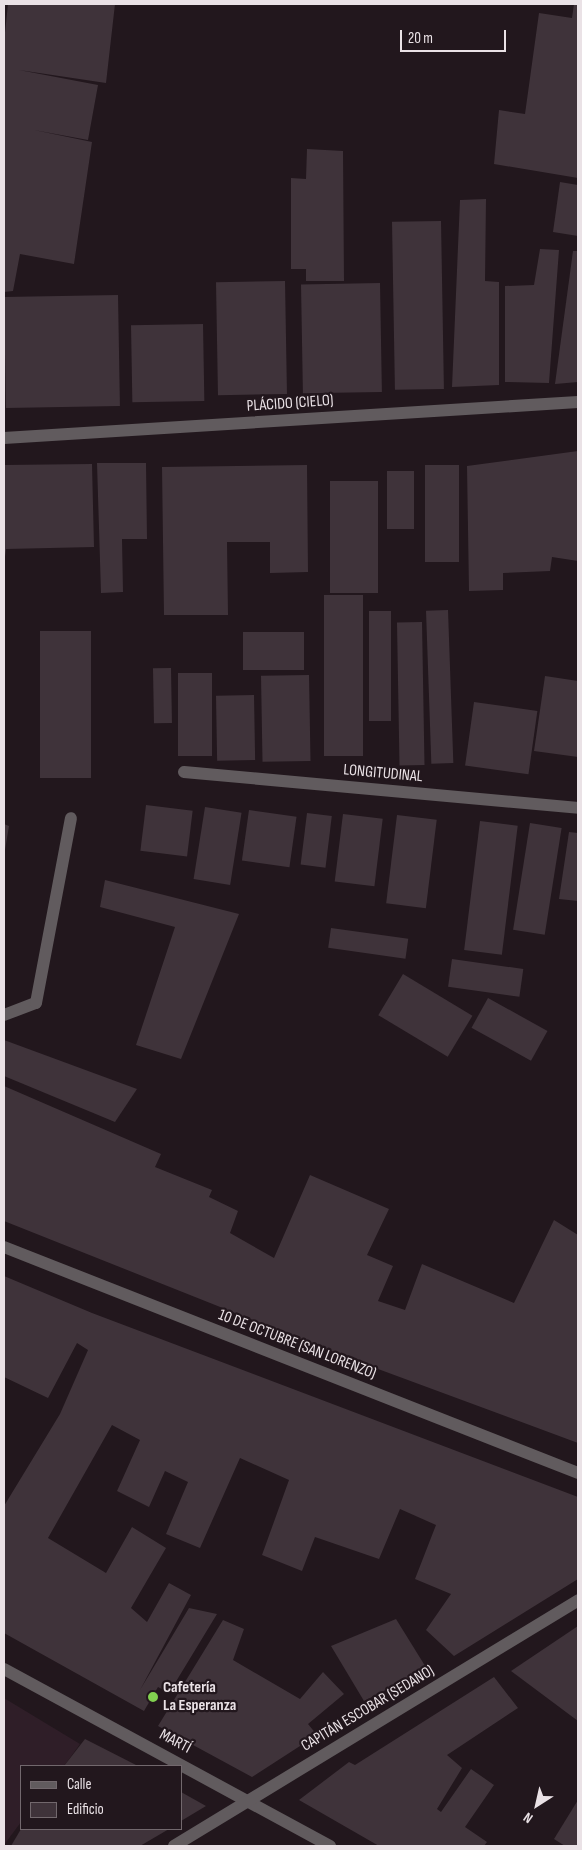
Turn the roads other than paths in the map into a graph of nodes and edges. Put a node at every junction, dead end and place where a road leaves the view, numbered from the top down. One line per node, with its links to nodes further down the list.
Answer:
1 (578, 402): 2 (street, PLÁCIDO (CIELO))
2 (4, 438)
3 (184, 772): 4 (street, LONGITUDINAL)
4 (578, 808)
5 (71, 818): 6 (street)
6 (4, 1015)
7 (4, 1247): 8 (street, 10 DE OCTUBRE (SAN LORENZO))
8 (578, 1473)
9 (578, 1600): 11 (street, CAPITÁN ESCOBAR (SEDANO))
10 (4, 1669): 11 (street, MARTÍ)
11 (250, 1801): 12 (street, CAPITÁN ESCOBAR (SEDANO)); 13 (street, MARTÍ)
12 (174, 1846)
13 (330, 1846)

